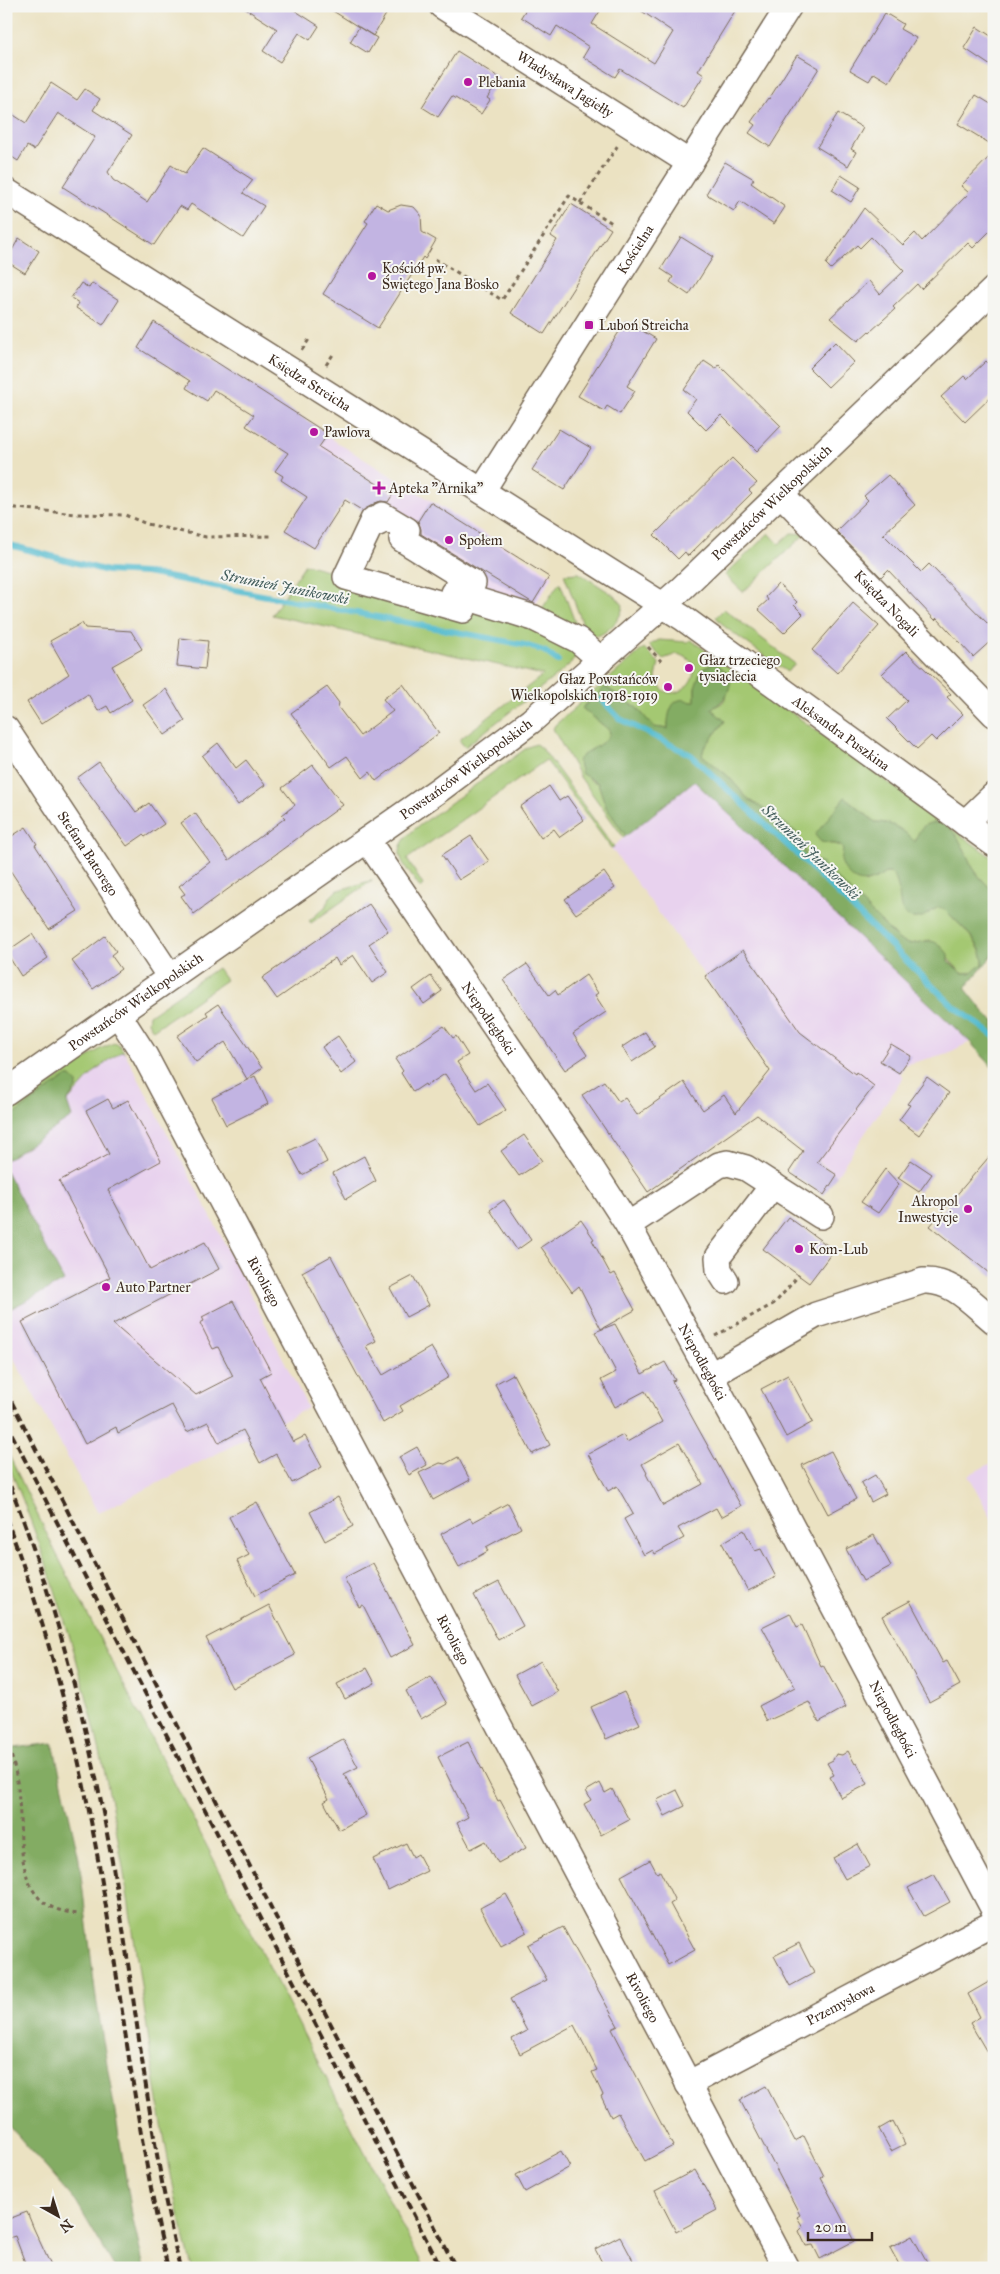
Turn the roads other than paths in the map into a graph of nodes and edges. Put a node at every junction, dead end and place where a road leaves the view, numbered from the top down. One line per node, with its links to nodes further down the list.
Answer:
1 (442, 6): 3 (street, Władysława Jagiełły)
2 (789, 6): 3 (street, Kościelna)
3 (690, 163): 6 (street, Kościelna)
4 (6, 191): 6 (street, Księdza Streicha)
5 (994, 289): 7 (street, Powstańców Wielkopolskich)
6 (482, 491): 9 (street, Księdza Streicha)
7 (781, 494): 9 (street, Powstańców Wielkopolskich); 11 (street, Księdza Nogali)
8 (468, 596): 8 (street); 10 (street)
9 (663, 605): 10 (street, Powstańców Wielkopolskich); 14 (street, Aleksandra Puszkina)
10 (601, 660): 15 (street, Powstańców Wielkopolskich)
11 (994, 714)
12 (6, 729): 17 (street, Stefana Batorego)
13 (994, 795): 14 (street)
14 (965, 823): 16 (street, Aleksandra Puszkina)
15 (367, 840): 17 (street, Powstańców Wielkopolskich); 22 (street, Niepodległości)
16 (994, 844)
17 (170, 977): 18 (street, Powstańców Wielkopolskich)
18 (118, 1014): 19 (street, Powstańców Wielkopolskich); 28 (street, Rivoliego)
19 (6, 1092)
20 (773, 1185): 21 (street); 22 (street); 23 (street)
21 (821, 1216)
22 (628, 1225): 25 (street, Niepodległości)
23 (726, 1281)
24 (994, 1321): 25 (street)
25 (711, 1375): 26 (street, Niepodległości)
26 (994, 1910)
27 (994, 1923): 28 (street, Przemysłowa)
28 (688, 2084): 29 (street, Rivoliego)
29 (786, 2268)

